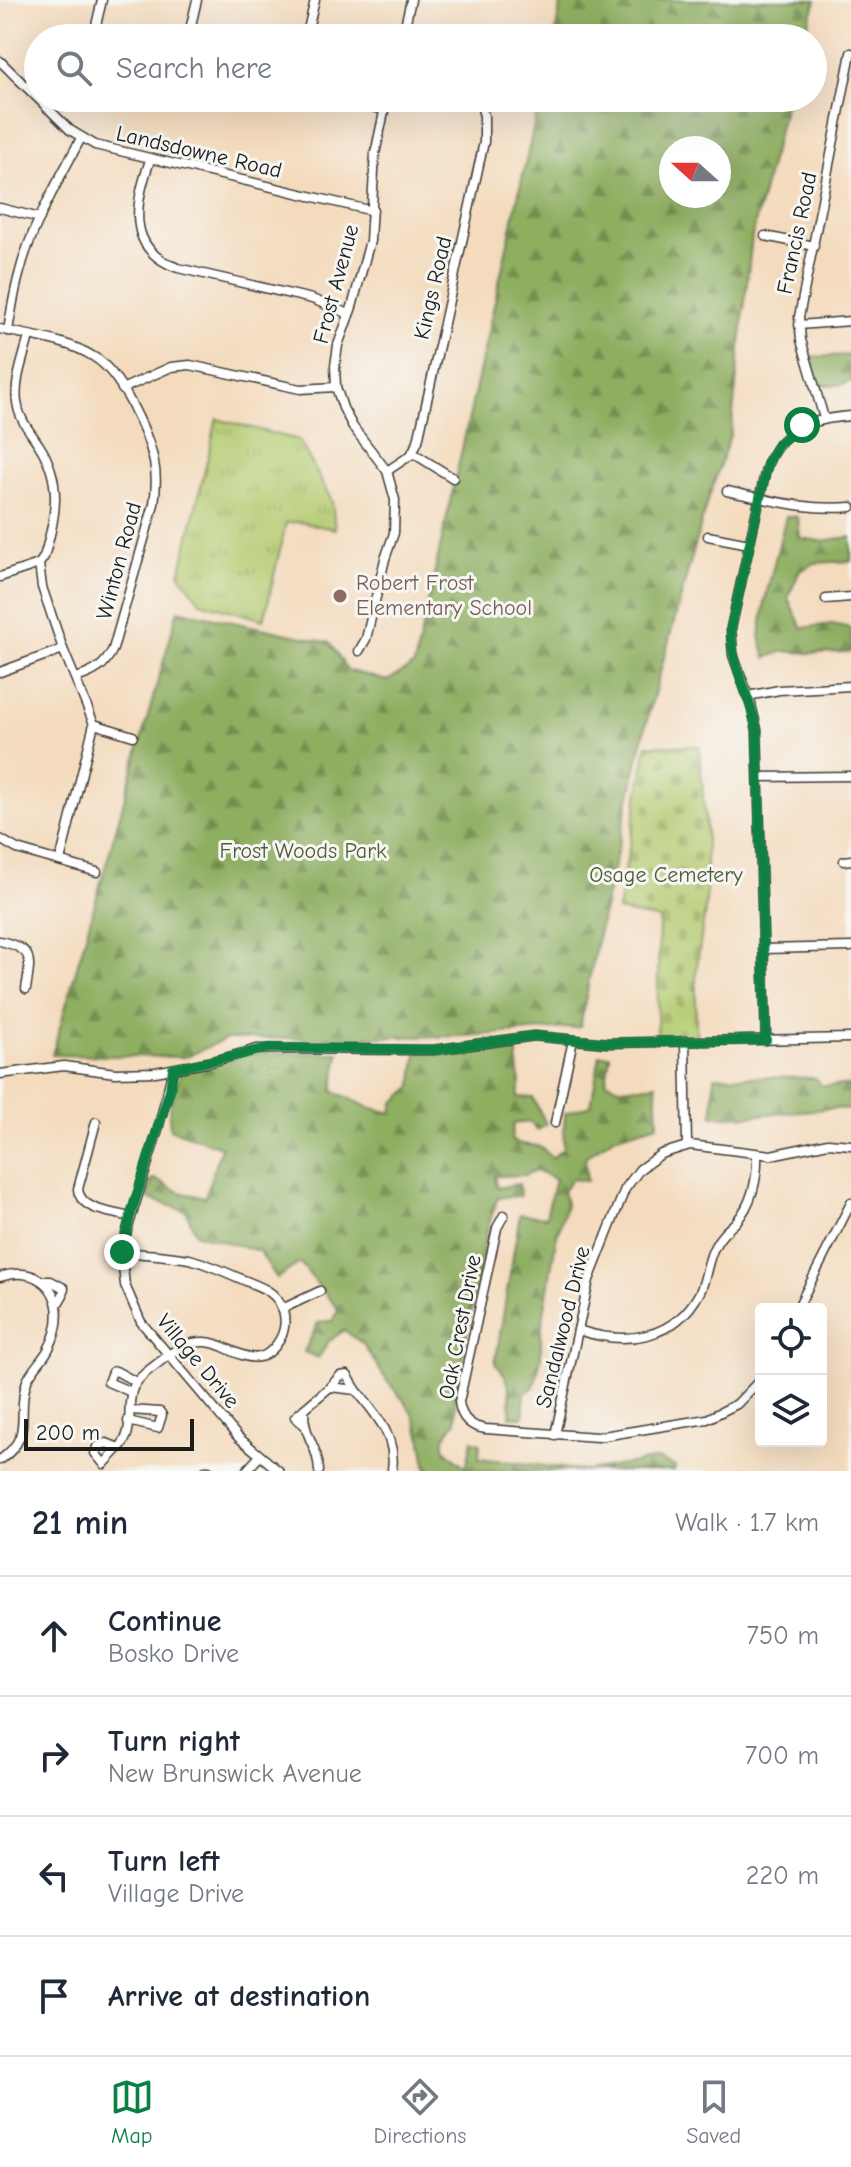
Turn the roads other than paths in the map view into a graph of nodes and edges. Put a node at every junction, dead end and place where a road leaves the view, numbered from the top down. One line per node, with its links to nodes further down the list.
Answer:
1 (102, 0): 5 (street)
2 (197, 0): 6 (street)
3 (315, 0): 7 (street)
4 (411, 0): 8 (street)
5 (96, 24)
6 (191, 24)
7 (309, 24)
8 (405, 24)
9 (851, 53): 12 (street, Francis Road)
10 (0, 61): 11 (street, Landsdowne Road)
11 (24, 85)
12 (840, 111): 16 (street); 23 (street, Francis Road)
13 (52, 112): 17 (street, Landsdowne Road)
14 (384, 112): 20 (street, Frost Avenue)
15 (483, 112): 33 (street, Kings Road)
16 (851, 113)
17 (81, 138): 18 (street, Landsdowne Road); 21 (street)
18 (150, 160): 20 (street, Landsdowne Road); 24 (street)
19 (0, 208): 21 (street)
20 (373, 211): 24 (street, Frost Avenue)
21 (40, 218): 27 (street)
22 (765, 236): 23 (street)
23 (814, 246): 26 (street, Francis Road)
24 (349, 314): 29 (street, Frost Avenue)
25 (851, 321): 26 (street)
26 (799, 325): 32 (street, Francis Road)
27 (4, 330): 28 (street, Winton Road)
28 (29, 336): 30 (street, Winton Road); 41 (street)
29 (336, 387): 30 (street); 34 (street, Frost Avenue)
30 (122, 389): 48 (street, Winton Road)
31 (851, 416): 32 (street)
32 (824, 418): 37 (street)
33 (413, 453): 34 (street); 35 (street)
34 (387, 471): 46 (street, Frost Avenue)
35 (453, 478)
36 (727, 491): 37 (street)
37 (760, 498): 38 (street); 40 (street)
38 (851, 507)
39 (708, 536): 40 (street)
40 (749, 544): 50 (street)
41 (39, 564): 42 (street); 45 (street)
42 (0, 577)
43 (851, 597): 44 (street)
44 (826, 599)
45 (63, 649): 47 (street); 48 (street)
46 (359, 651)
47 (0, 672)
48 (76, 678): 51 (street)
49 (851, 686): 50 (street)
50 (748, 696): 54 (street)
51 (94, 724): 52 (street); 56 (street)
52 (133, 736)
53 (851, 776): 54 (street)
54 (759, 777): 60 (street)
55 (0, 839): 56 (street)
56 (60, 861): 57 (street)
57 (97, 872)
58 (0, 941): 61 (street)
59 (851, 947): 60 (street)
60 (763, 949): 64 (street)
61 (26, 989)
62 (851, 1038): 64 (street)
63 (573, 1040): 65 (street); 66 (street); 69 (street)
64 (766, 1040): 65 (street)
65 (685, 1041): 70 (street)
66 (173, 1069): 67 (street); 75 (street, Village Drive)
67 (0, 1074)
68 (96, 1122): 75 (street)
69 (555, 1123)
70 (687, 1145): 72 (street); 81 (street, Sandalwood Drive)
71 (851, 1145): 72 (street)
72 (757, 1154): 81 (street)
73 (851, 1203): 79 (street)
74 (504, 1215): 90 (street, Oak Crest Drive)
75 (130, 1217): 76 (street, Village Drive)
76 (122, 1252): 80 (street); 82 (street, Village Drive)
77 (0, 1277): 93 (street)
78 (320, 1291): 80 (street)
79 (800, 1303)
80 (282, 1309): 82 (street)
81 (578, 1330): 90 (street, Sandalwood Drive)
82 (169, 1355): 83 (street); 92 (street, Village Drive)
83 (136, 1382): 87 (street); 87 (street)
84 (755, 1385): 90 (street, Oak Crest Drive)
85 (330, 1387): 86 (street); 86 (street); 96 (street)
86 (356, 1390): 97 (street)
87 (131, 1392): 88 (street)
88 (130, 1410): 89 (street); 89 (street)
89 (128, 1421): 91 (street)
90 (555, 1435)
91 (119, 1448)
92 (259, 1457): 94 (street); 95 (street, Village Drive)
93 (0, 1460)
94 (246, 1471)
95 (279, 1471)
96 (319, 1471)
97 (392, 1471)

